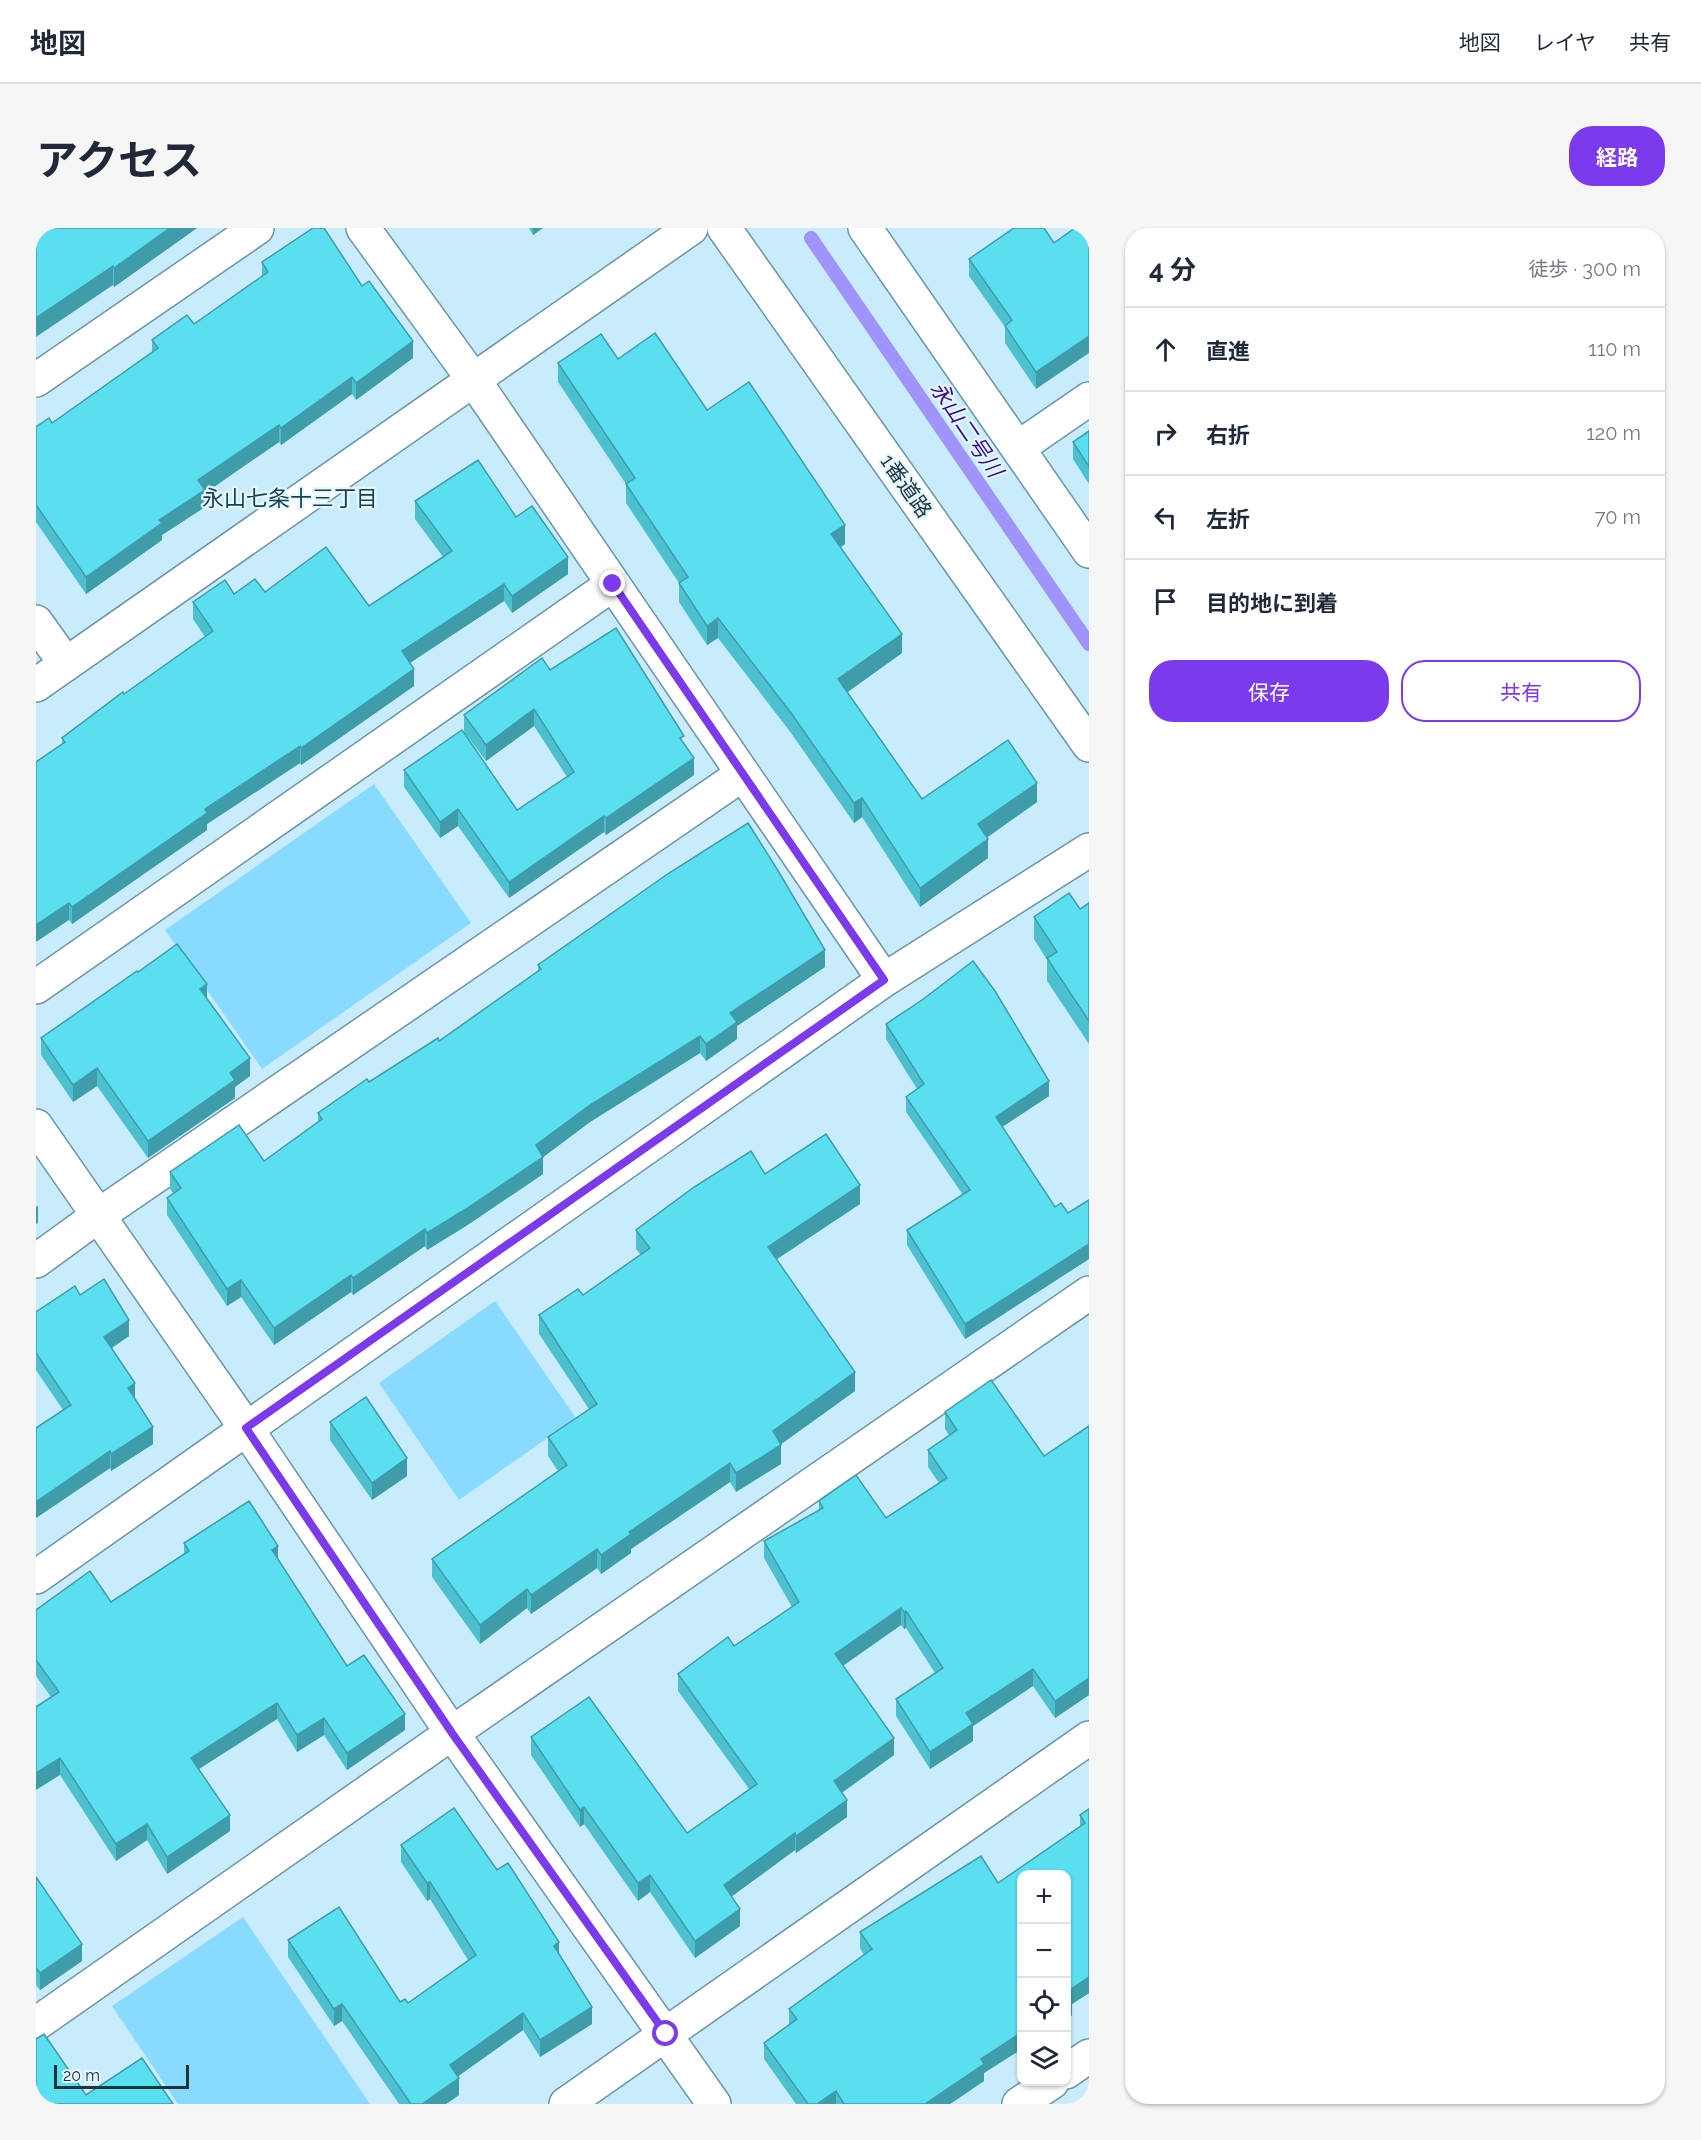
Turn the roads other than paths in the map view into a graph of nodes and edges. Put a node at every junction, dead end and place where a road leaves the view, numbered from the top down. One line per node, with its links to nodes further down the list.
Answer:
1 (257, 228): 7 (street)
2 (363, 228): 6 (street)
3 (691, 228): 6 (street)
4 (724, 228): 15 (street, 1番道路)
5 (865, 228): 9 (street)
6 (473, 379): 11 (street); 13 (street)
7 (36, 380)
8 (1089, 399): 9 (street)
9 (1018, 448): 10 (street)
10 (1089, 551)
11 (613, 584): 16 (street); 19 (street)
12 (36, 622): 13 (street)
13 (66, 664): 14 (street)
14 (36, 685)
15 (1089, 745)
16 (743, 774): 18 (street); 21 (street)
17 (1089, 850): 18 (street)
18 (884, 980): 24 (street)
19 (36, 987)
20 (36, 1126): 21 (street)
21 (99, 1215): 22 (street); 24 (street)
22 (36, 1261)
23 (1089, 1293): 26 (street)
24 (246, 1428): 25 (street); 26 (street)
25 (36, 1577)
26 (452, 1733): 28 (street); 29 (street)
27 (1089, 1738): 29 (street)
28 (36, 2024)
29 (666, 2034): 33 (street); 34 (street)
30 (1089, 2056): 31 (street)
31 (1071, 2069)
32 (1046, 2086): 35 (street)
33 (566, 2104)
34 (714, 2104)
35 (1019, 2104)

